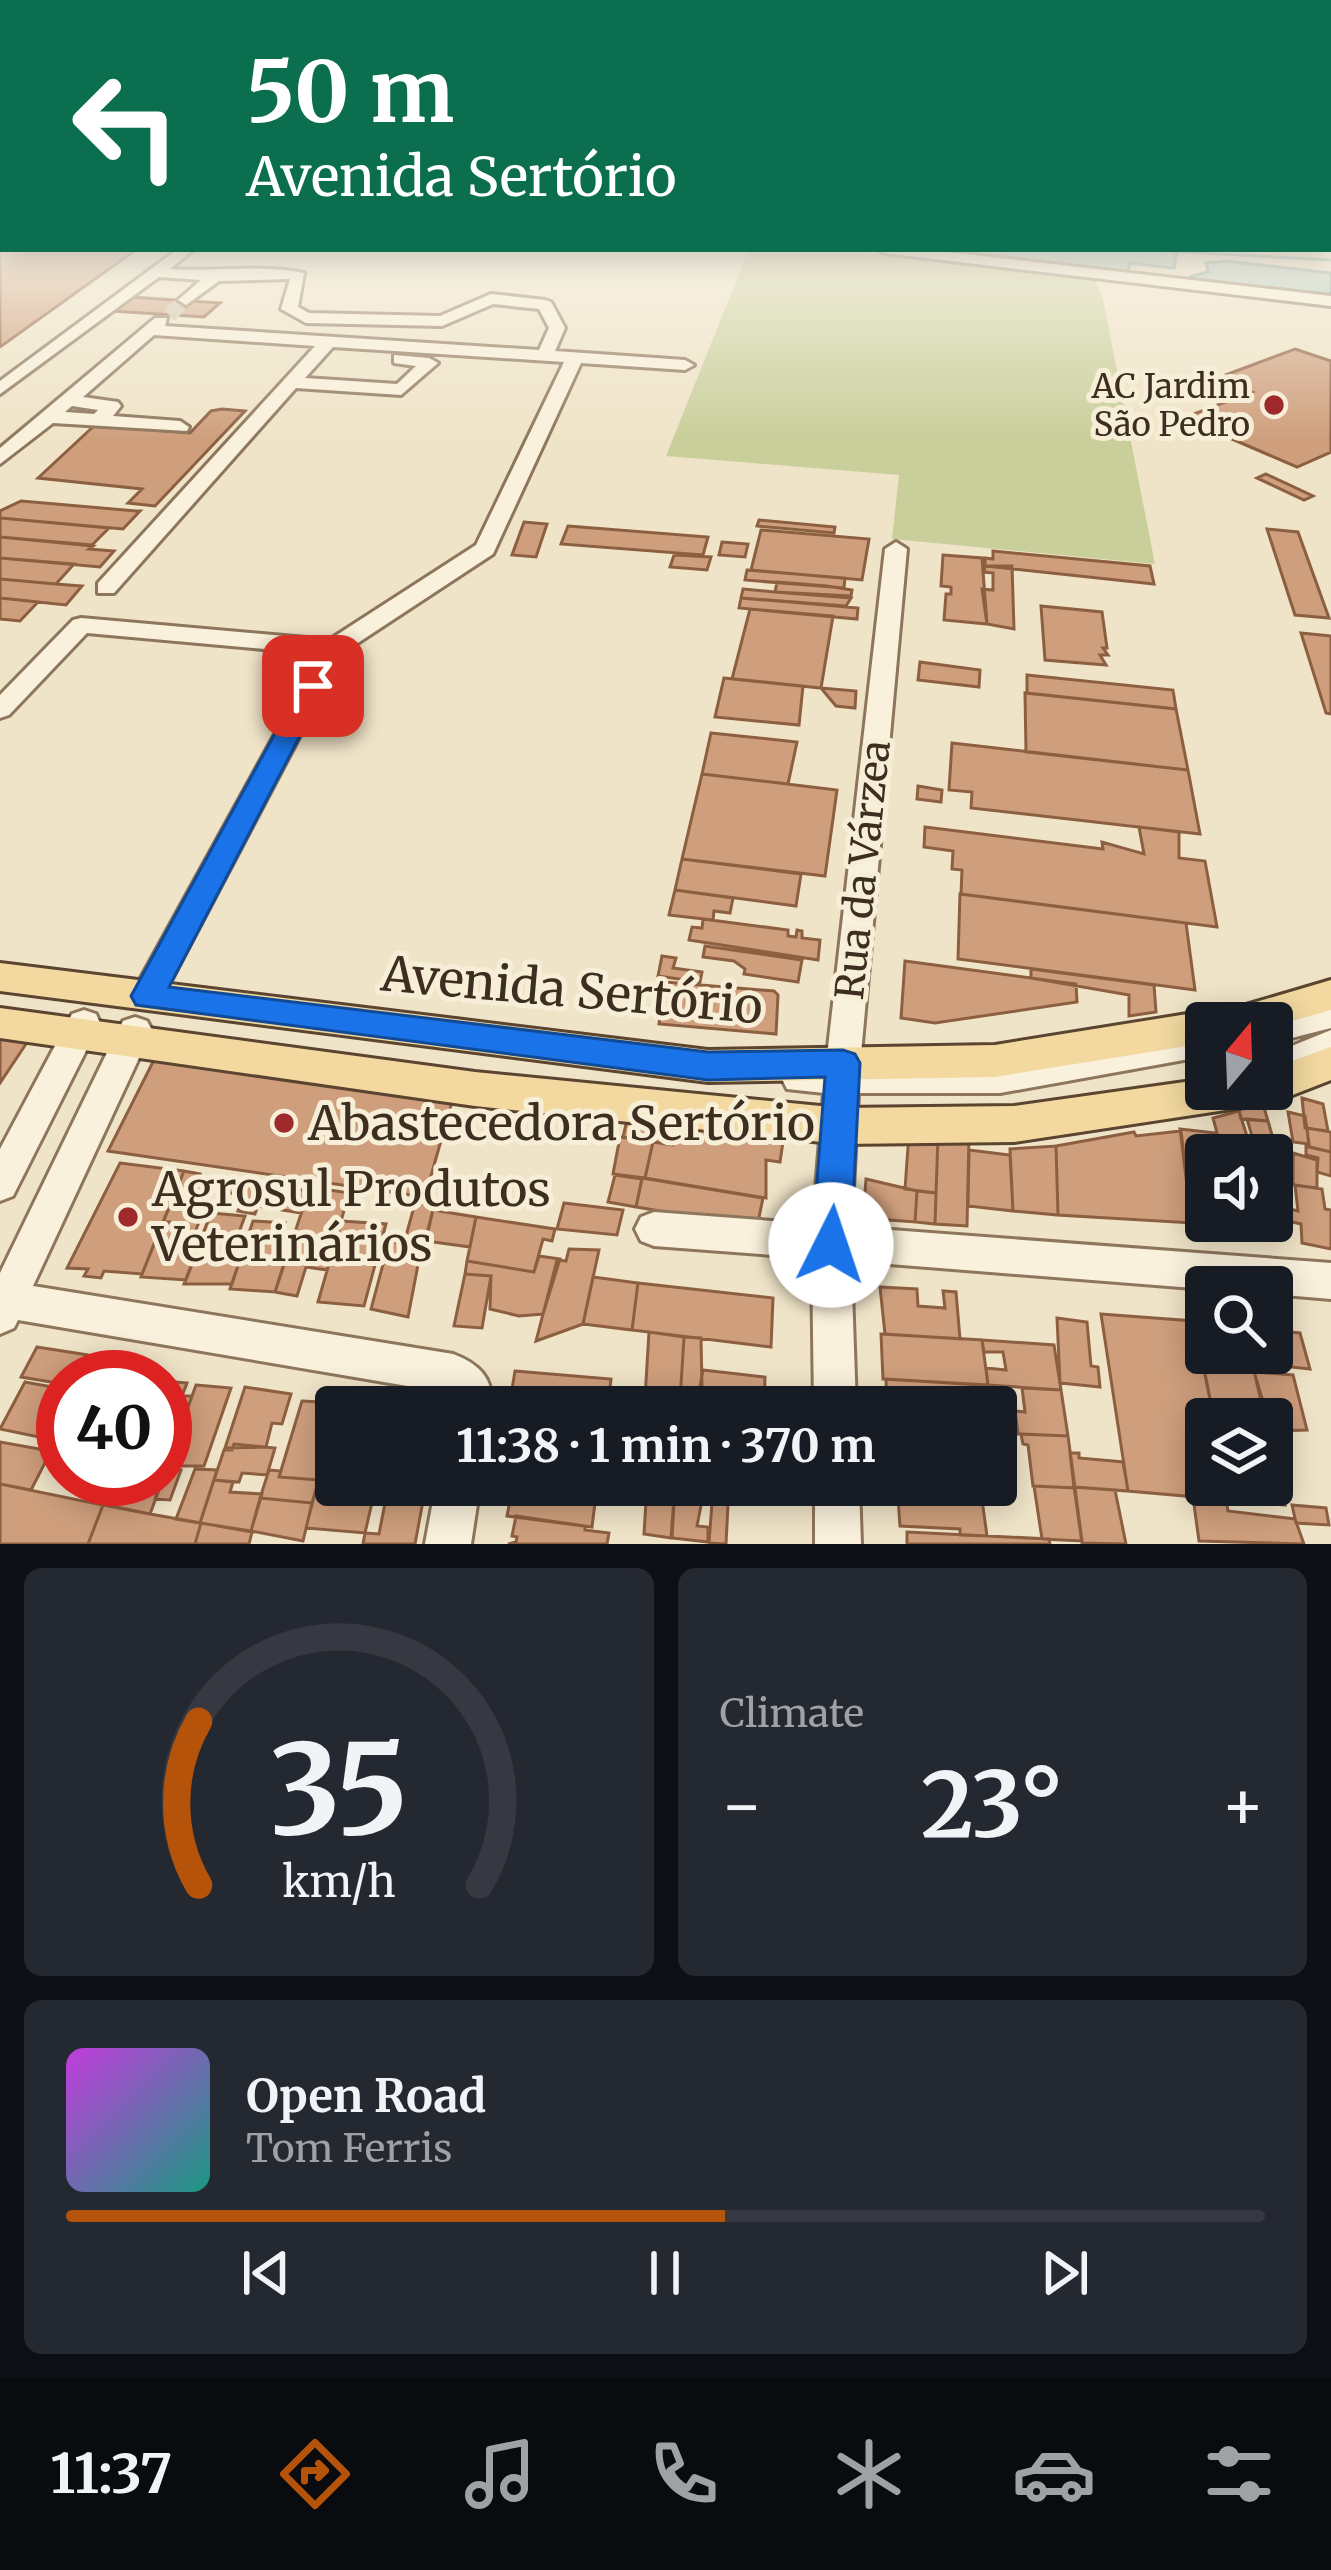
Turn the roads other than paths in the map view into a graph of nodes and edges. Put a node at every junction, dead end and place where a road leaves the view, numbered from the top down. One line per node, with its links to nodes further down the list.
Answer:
1 (123, 296): 13 (street)
2 (191, 296): 5 (street)
3 (293, 296): 9 (street)
4 (1281, 296): 6 (street)
5 (186, 300)
6 (1331, 302)
7 (169, 315): 8 (street)
8 (150, 330): 11 (street); 14 (street)
9 (545, 356): 10 (street); 11 (street)
10 (575, 358): 12 (street); 21 (street)
11 (311, 361): 11 (street); 20 (street)
12 (685, 365)
13 (0, 388)
14 (69, 400): 15 (street); 16 (street)
15 (48, 417): 16 (street); 18 (street)
16 (99, 420): 17 (street)
17 (180, 427)
18 (0, 458)
19 (896, 549): 40 (street, Rua da Várzea)
20 (106, 589)
21 (334, 648): 22 (street); 29 (street)
22 (0, 710)
23 (0, 977): 29 (main road, Avenida Sertório)
24 (0, 988): 40 (street)
25 (1331, 995): 26 (main road)
26 (1293, 1006)
27 (0, 1011): 32 (street)
28 (1331, 1015): 31 (street)
29 (137, 1022): 32 (main road, Avenida Sertório); 40 (main road, Avenida Sertório); 40 (main road, Avenida Sertório); 46 (street)
30 (0, 1023): 32 (main road, Avenida Sertório)
31 (1293, 1025)
32 (82, 1028): 42 (street)
33 (1185, 1030): 40 (main road, Avenida Sertório)
34 (1331, 1043): 36 (street)
35 (1185, 1047): 40 (street)
36 (1293, 1060)
37 (1331, 1063): 38 (main road)
38 (1293, 1078)
39 (1185, 1083): 40 (street)
40 (842, 1096): 41 (main road, Avenida Sertório); 44 (street, Rua da Várzea)
41 (1185, 1099)
42 (0, 1185)
43 (653, 1228): 44 (street)
44 (831, 1245): 45 (street); 48 (street, Rua da Várzea)
45 (1330, 1284)
46 (2, 1305): 47 (street)
47 (467, 1386)
48 (834, 1386)
49 (454, 1506): 51 (street)
50 (837, 1506): 52 (street)
51 (448, 1544)
52 (838, 1544)

